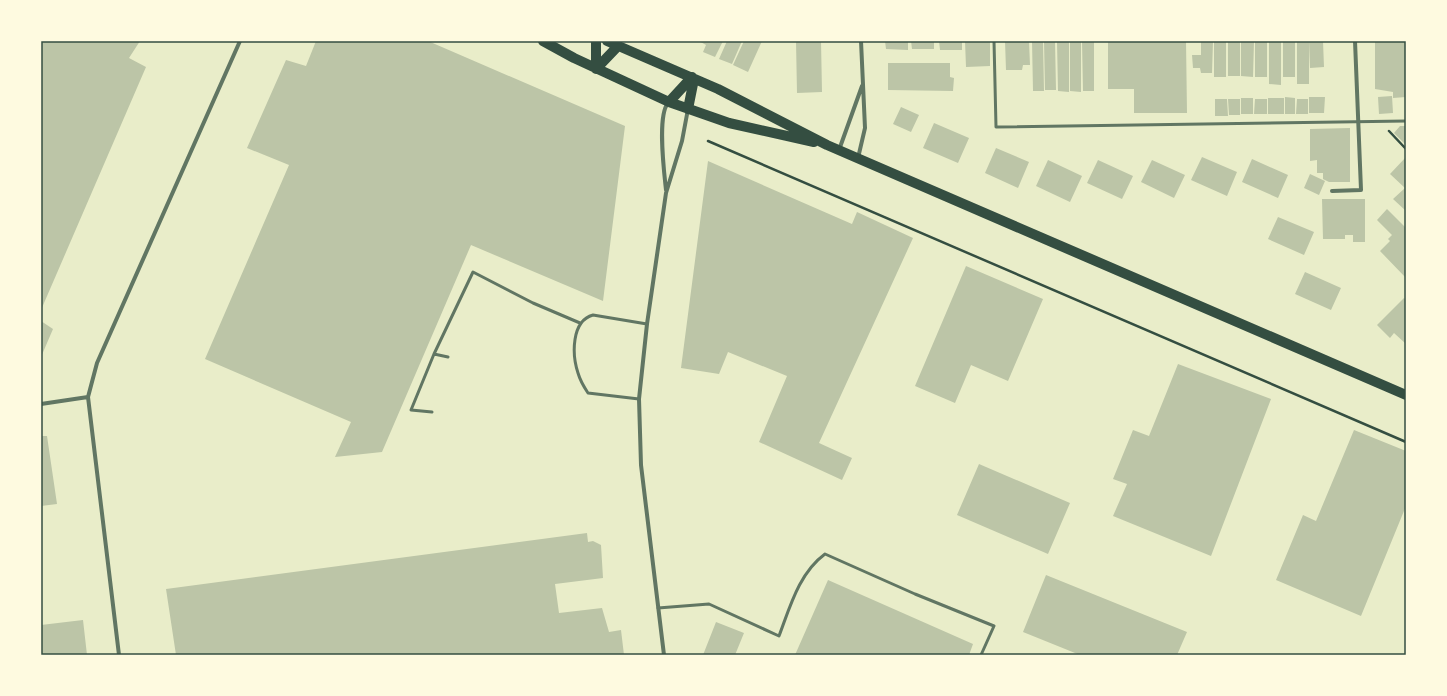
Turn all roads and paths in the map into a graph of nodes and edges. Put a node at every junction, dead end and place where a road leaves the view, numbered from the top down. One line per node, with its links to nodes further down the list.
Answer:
1 (240, 41): 29 (street)
2 (543, 41): 9 (main road)
3 (596, 41): 9 (main road)
4 (607, 41): 8 (main road)
5 (861, 41): 11 (street)
6 (994, 41): 14 (lane)
7 (1355, 41): 14 (street)
8 (618, 46): 9 (main road); 10 (main road)
9 (596, 69): 12 (main road)
10 (693, 78): 12 (main road); 13 (main road); 18 (main road)
11 (862, 84): 20 (street); 21 (street)
12 (669, 102): 13 (main road); 23 (street)
13 (688, 109): 18 (main road); 23 (street)
14 (1359, 121): 15 (lane); 22 (street)
15 (1379, 121): 16 (lane); 19 (path)
16 (1406, 121)
17 (708, 141): 33 (path)
18 (827, 145): 20 (main road)
19 (1406, 149)
20 (839, 150): 21 (main road)
21 (858, 158): 28 (main road)
22 (1332, 190)
23 (666, 193): 25 (street)
24 (580, 322): 25 (lane); 26 (lane); 30 (lane)
25 (647, 324): 30 (street)
26 (434, 354): 27 (lane); 32 (lane)
27 (448, 357)
28 (1406, 395)
29 (88, 397): 31 (street); 35 (street)
30 (638, 398): 34 (street)
31 (41, 404)
32 (432, 412)
33 (1406, 442)
34 (658, 608): 36 (street); 37 (lane)
35 (119, 655)
36 (664, 655)
37 (982, 655)

